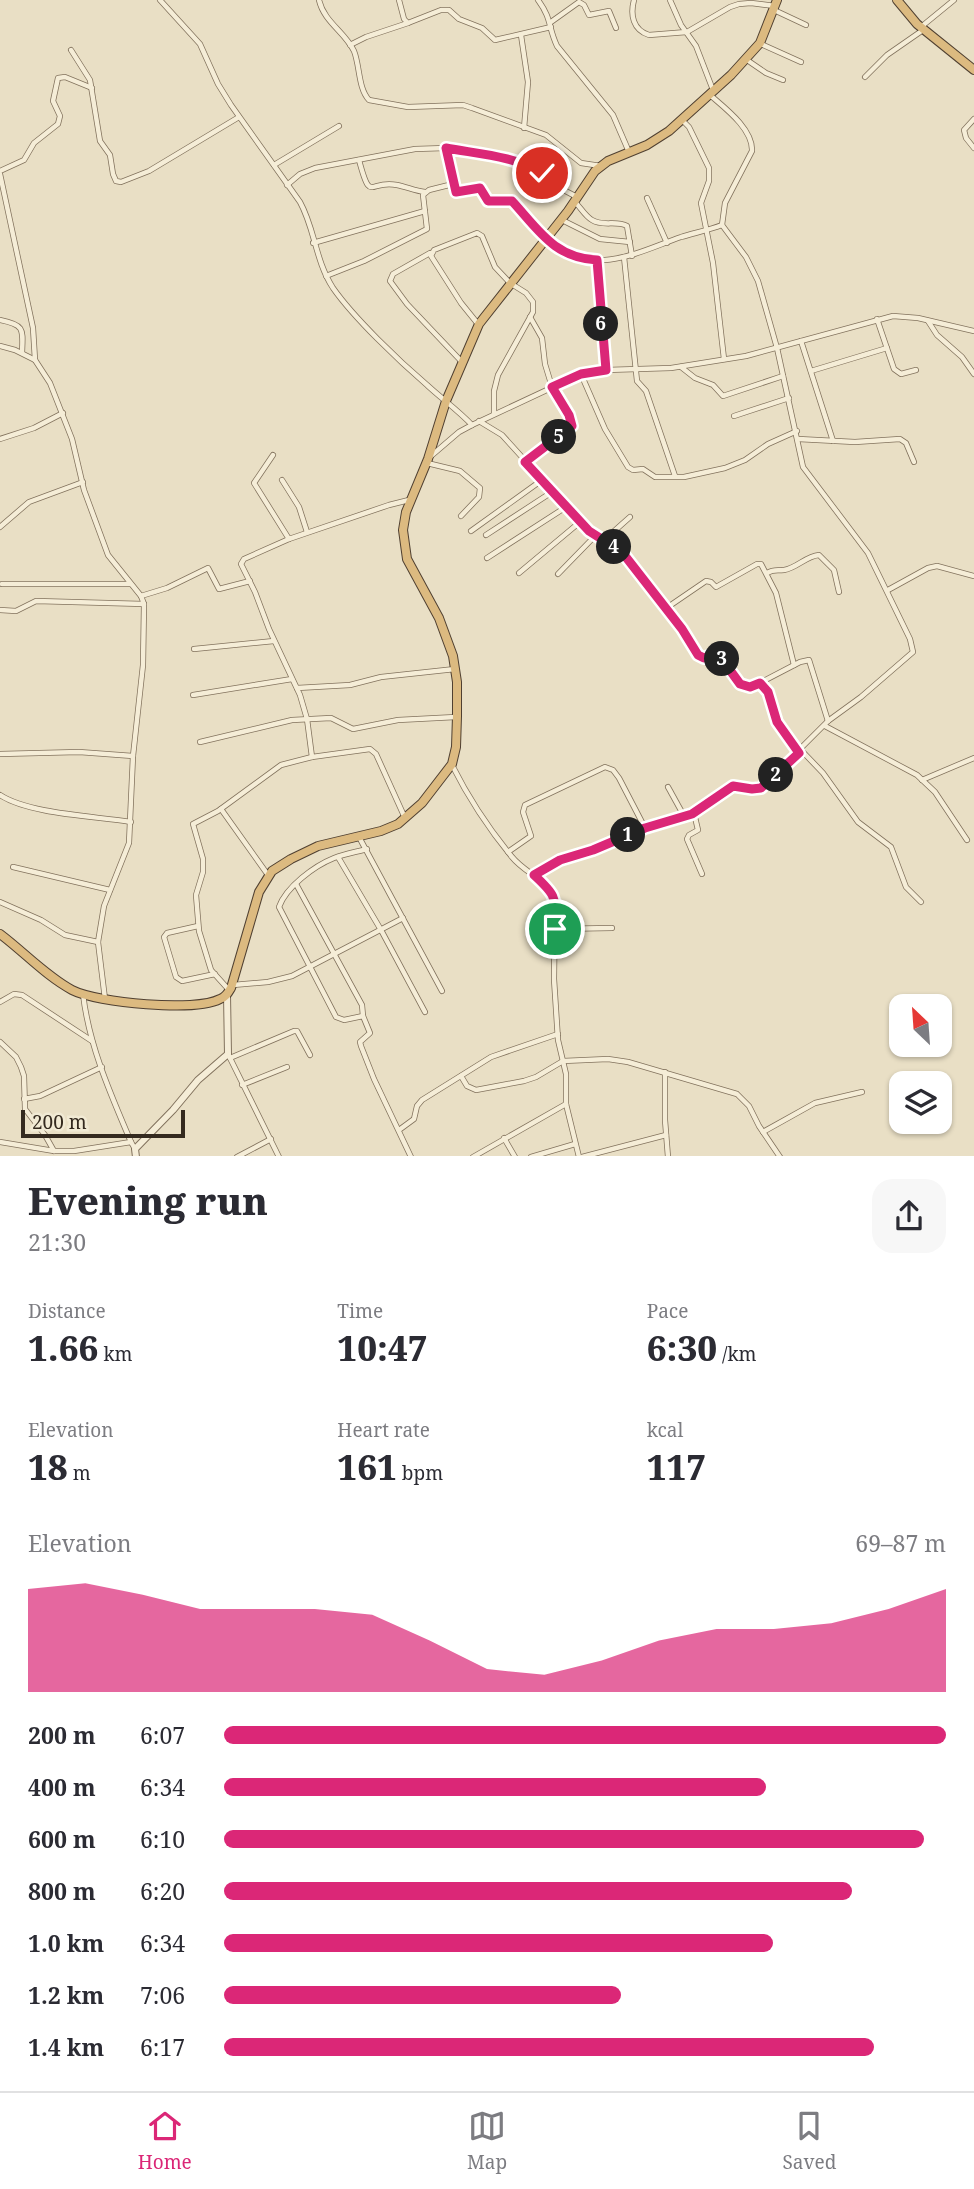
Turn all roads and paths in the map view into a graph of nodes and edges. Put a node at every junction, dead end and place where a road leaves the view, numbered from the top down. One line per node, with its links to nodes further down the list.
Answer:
1 (160, 0): 29 (street)
2 (319, 0): 20 (street)
3 (399, 0): 12 (street)
4 (538, 0): 13 (street)
5 (634, 0): 17 (street)
6 (670, 0): 17 (street)
7 (725, 0): 11 (street)
8 (897, 0): 16 (highway)
9 (954, 0): 16 (street)
10 (775, 6): 11 (street); 14 (street); 19 (highway)
11 (730, 7): 17 (street)
12 (408, 23): 18 (street); 20 (street)
13 (551, 25): 15 (street); 18 (street); 36 (street)
14 (806, 25)
15 (616, 28)
16 (922, 28): 24 (highway); 25 (street)
17 (687, 32): 28 (street)
18 (521, 35): 33 (street)
19 (760, 43): 22 (highway); 23 (street)
20 (350, 45): 33 (street)
21 (71, 50): 27 (street)
22 (747, 60): 26 (street); 28 (highway)
23 (800, 62)
24 (974, 70)
25 (865, 77)
26 (783, 80)
27 (92, 88): 29 (street); 40 (street)
28 (711, 94): 31 (highway); 48 (street)
29 (239, 117): 38 (street)
30 (974, 118): 35 (street)
31 (682, 120): 36 (highway); 49 (street)
32 (339, 126): 38 (street)
33 (524, 128): 39 (street)
34 (446, 148): 37 (street); 41 (street); 45 (street)
35 (974, 148)
36 (629, 152): 39 (highway)
37 (359, 160): 42 (street); 43 (street)
38 (274, 165): 42 (street)
39 (601, 166): 45 (highway)
40 (0, 172): 72 (street)
41 (453, 184): 43 (street); 50 (street)
42 (287, 185): 52 (street)
43 (426, 192): 46 (street)
44 (647, 198): 53 (street)
45 (576, 199): 47 (highway); 51 (street)
46 (425, 211): 52 (street); 58 (street)
47 (561, 219): 50 (highway); 51 (street)
48 (722, 225): 49 (street); 68 (street)
49 (707, 230): 53 (street); 71 (street)
50 (545, 239): 57 (street); 59 (highway)
51 (630, 242): 55 (street)
52 (313, 243): 58 (street)
53 (667, 243): 55 (street)
54 (431, 253): 59 (street); 64 (street); 73 (street)
55 (632, 256): 56 (street)
56 (624, 257): 57 (street); 76 (street)
57 (597, 260): 75 (street)
58 (326, 276): 84 (street)
59 (510, 283): 60 (street); 64 (highway)
60 (530, 317): 82 (street); 86 (street)
61 (877, 319): 63 (street); 66 (street); 69 (street)
62 (0, 320): 70 (street)
63 (928, 321): 65 (street); 80 (street)
64 (479, 324): 73 (highway)
65 (974, 331)
66 (801, 341): 68 (street); 78 (street)
67 (0, 346): 70 (street)
68 (777, 348): 71 (street); 81 (street)
69 (887, 348): 77 (street); 78 (street)
70 (22, 353): 72 (street)
71 (724, 359): 74 (street)
72 (35, 360): 85 (street)
73 (462, 362): 84 (highway)
74 (680, 366): 76 (street); 81 (street)
75 (606, 370): 76 (street); 79 (street)
76 (636, 370): 98 (street)
77 (916, 370)
78 (811, 371): 93 (street)
79 (581, 374): 82 (street); 98 (street)
80 (974, 374)
81 (783, 376): 83 (street)
82 (552, 387): 86 (street); 96 (street)
83 (789, 398): 87 (street); 90 (street)
84 (446, 401): 89 (street); 95 (highway)
85 (63, 413): 91 (street); 101 (street)
86 (494, 414): 88 (street)
87 (734, 416)
88 (478, 421): 89 (street); 96 (street)
89 (472, 425): 95 (street)
90 (796, 432): 92 (street); 98 (street)
91 (0, 439)
92 (798, 439): 93 (street); 123 (street)
93 (833, 441): 97 (street)
94 (273, 455): 113 (street)
95 (427, 461): 103 (highway); 105 (street)
96 (525, 462): 100 (street)
97 (914, 462)
98 (675, 476)
99 (282, 480): 110 (street)
100 (542, 480): 102 (street); 109 (street)
101 (83, 482): 108 (street); 122 (street)
102 (552, 492): 104 (street); 111 (street)
103 (411, 500): 110 (street); 132 (highway)
104 (566, 507): 107 (street); 115 (street)
105 (461, 516)
106 (631, 516): 114 (street)
107 (580, 522): 112 (street); 116 (street)
108 (0, 527)
109 (471, 531)
110 (307, 532): 113 (street)
111 (485, 534)
112 (595, 536): 114 (street); 118 (street)
113 (289, 539): 120 (street)
114 (603, 541): 127 (street)
115 (487, 558)
116 (519, 573)
117 (766, 573): 124 (street); 127 (street); 131 (street)
118 (558, 574)
119 (974, 576): 123 (street)
120 (250, 581): 125 (street); 129 (street)
121 (2, 584): 122 (street)
122 (130, 584): 125 (street)
123 (888, 590): 139 (street)
124 (839, 592)
125 (141, 596): 126 (street)
126 (144, 604): 128 (street); 143 (street)
127 (665, 609): 134 (street)
128 (0, 610)
129 (274, 640): 130 (street); 133 (street)
130 (194, 649)
131 (794, 665): 134 (street); 139 (street)
132 (455, 668): 135 (street); 137 (highway)
133 (293, 679): 135 (street); 136 (street)
134 (760, 683): 141 (street)
135 (297, 688): 138 (street)
136 (193, 695)
137 (457, 716): 138 (street); 146 (highway)
138 (307, 719): 140 (street); 144 (street)
139 (826, 724): 141 (street); 147 (street)
140 (200, 742)
141 (800, 751): 151 (street); 168 (street)
142 (0, 754): 143 (street)
143 (133, 756): 154 (street)
144 (312, 757): 150 (street); 153 (street)
145 (974, 758): 147 (street)
146 (452, 764): 153 (highway); 159 (street)
147 (922, 780): 157 (street)
148 (668, 787): 152 (street)
149 (0, 795): 154 (street)
150 (221, 809): 163 (street); 170 (street)
151 (694, 813): 152 (street); 162 (street)
152 (684, 816): 155 (street)
153 (405, 819): 156 (highway)
154 (131, 822): 166 (street)
155 (645, 828): 159 (street); 164 (street)
156 (359, 836): 158 (street); 163 (highway)
157 (967, 840)
158 (367, 849): 160 (street); 169 (street)
159 (509, 852): 164 (street)
160 (338, 857): 165 (street); 173 (street)
161 (13, 867): 166 (street)
162 (702, 874)
163 (268, 875): 179 (highway)
164 (534, 875): 172 (street)
165 (296, 884): 176 (street); 177 (street)
166 (110, 890): 175 (street)
167 (0, 901): 175 (street)
168 (921, 902)
169 (403, 918): 173 (street); 180 (street)
170 (198, 926): 178 (street); 178 (street)
171 (612, 928): 172 (street)
172 (555, 929): 186 (street)
173 (381, 930): 176 (street); 184 (street)
174 (0, 934): 181 (highway)
175 (98, 942): 182 (street)
176 (335, 954): 177 (street); 185 (street)
177 (310, 968): 179 (street); 185 (street)
178 (215, 974): 179 (street)
179 (230, 990): 182 (highway); 190 (street)
180 (442, 991)
181 (83, 995): 182 (highway); 188 (street)
182 (105, 999)
183 (0, 1002): 188 (street)
184 (425, 1012)
185 (363, 1016): 200 (street)
186 (558, 1034): 191 (street); 195 (street)
187 (0, 1042): 198 (street)
188 (92, 1042): 192 (street)
189 (310, 1055): 190 (street)
190 (229, 1056): 196 (street); 209 (street)
191 (563, 1061): 194 (street); 195 (street); 199 (street)
192 (102, 1067): 198 (street); 206 (street)
193 (287, 1068): 196 (street)
194 (666, 1072): 201 (street); 202 (street)
195 (461, 1076): 200 (street)
196 (242, 1085): 204 (street)
197 (862, 1092): 201 (street)
198 (24, 1098): 208 (street)
199 (566, 1104): 203 (street); 207 (street)
200 (399, 1130): 213 (street)
201 (763, 1132): 220 (street)
202 (666, 1135): 218 (street); 219 (street)
203 (504, 1138): 214 (street); 215 (street)
204 (271, 1139): 211 (street); 212 (street)
205 (0, 1142): 208 (street)
206 (131, 1142): 209 (street); 210 (street)
207 (575, 1143): 216 (street); 217 (street)
208 (54, 1151): 210 (street)
209 (135, 1153)
210 (64, 1154)
211 (239, 1156)
212 (279, 1156)
213 (411, 1156)
214 (475, 1156)
215 (514, 1156)
216 (534, 1156)
217 (581, 1156)
218 (585, 1156)
219 (668, 1156)
220 (779, 1156)

